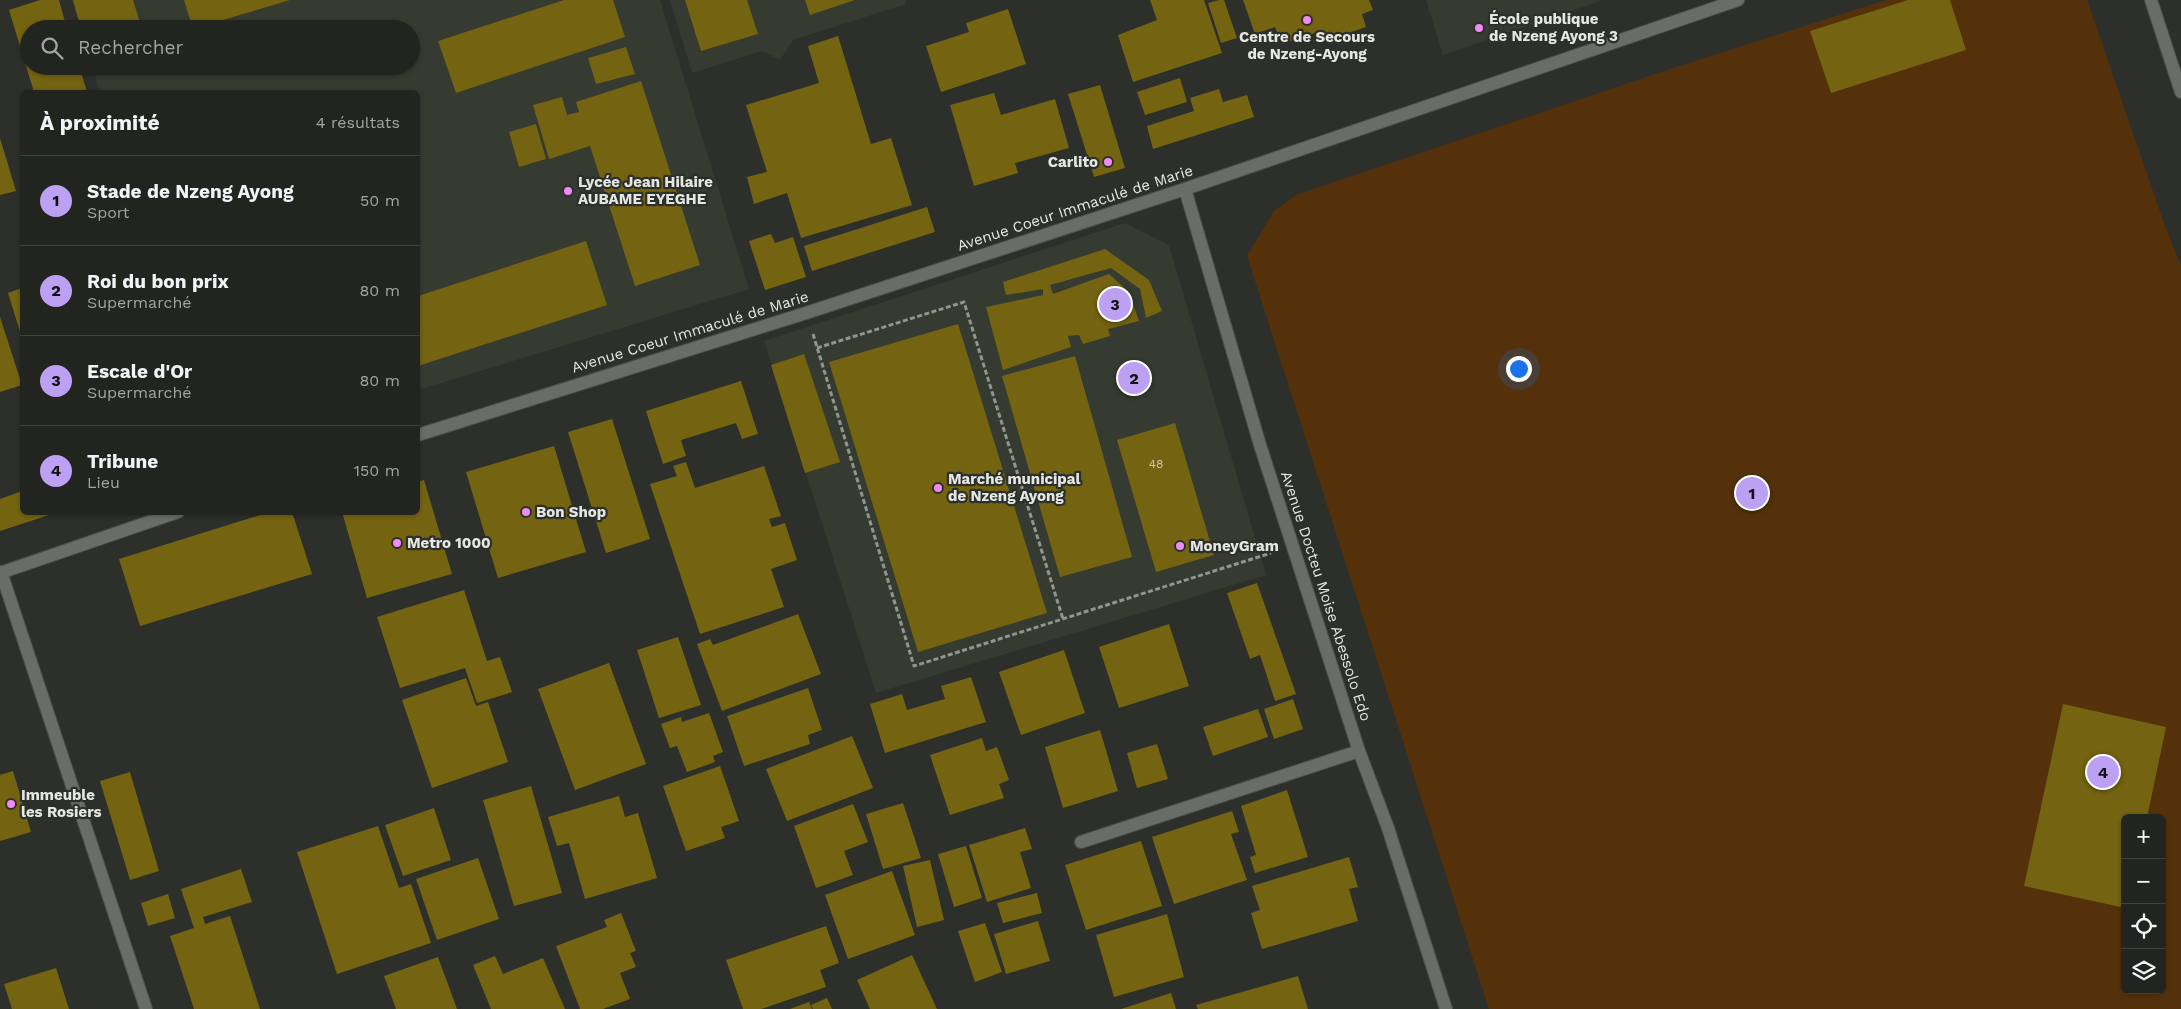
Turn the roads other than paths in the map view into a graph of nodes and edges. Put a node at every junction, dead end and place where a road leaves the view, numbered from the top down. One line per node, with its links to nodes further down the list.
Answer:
1 (1738, 0): 4 (main road, Avenue Coeur Immaculé de Marie)
2 (2151, 0): 3 (main road)
3 (2181, 92)
4 (1185, 189): 5 (main road, Avenue Coeur Immaculé de Marie); 8 (main road, Avenue Docteu Moise Abessolo Edo)
5 (420, 434)
6 (169, 515): 7 (main road)
7 (1, 573): 10 (main road)
8 (1359, 751): 9 (main road); 11 (main road, Avenue Docteu Moise Abessolo Edo)
9 (1081, 842)
10 (146, 1009)
11 (1446, 1009)

